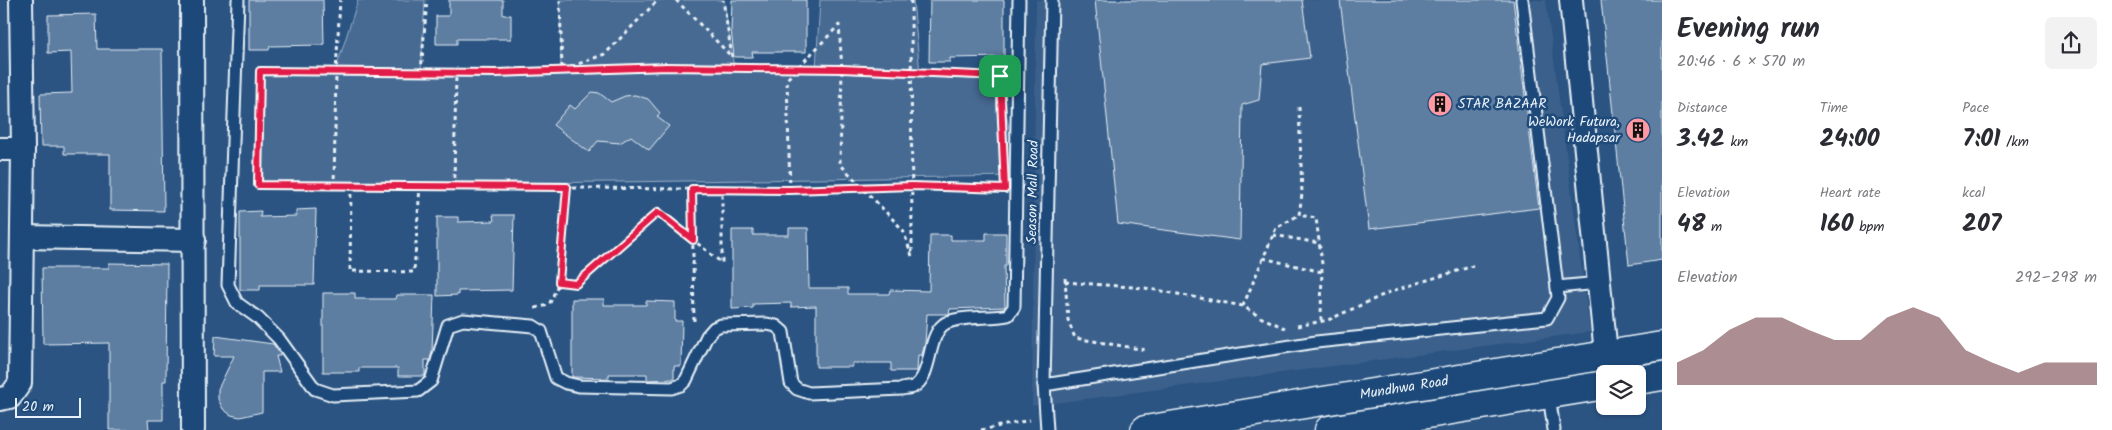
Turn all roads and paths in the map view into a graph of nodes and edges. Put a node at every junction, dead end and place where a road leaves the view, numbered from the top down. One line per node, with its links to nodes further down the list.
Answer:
1 (21, 0): 25 (street)
2 (192, 0): 40 (street)
3 (238, 0): 54 (lane)
4 (340, 0): 18 (path)
5 (427, 0): 19 (path)
6 (560, 0): 17 (path)
7 (658, 0): 17 (path)
8 (676, 0): 9 (path)
9 (724, 0)
10 (911, 0): 21 (path)
11 (1019, 0): 54 (lane)
12 (1052, 0): 62 (lane, Season Mall Road)
13 (1522, 0): 50 (lane)
14 (1571, 0): 49 (street)
15 (797, 69): 16 (path); 16 (path); 17 (path); 36 (path)
16 (842, 69): 21 (path); 32 (path)
17 (562, 70): 20 (path)
18 (336, 72): 19 (path); 26 (path); 26 (path)
19 (421, 72): 20 (path)
20 (456, 72): 29 (path)
21 (912, 73): 22 (path); 30 (path)
22 (1000, 86)
23 (1299, 107): 37 (path)
24 (0, 149): 25 (street)
25 (23, 149): 39 (street)
26 (334, 186): 27 (path)
27 (351, 186): 28 (path); 28 (path)
28 (420, 186): 29 (path)
29 (454, 186): 31 (path)
30 (912, 186): 32 (path); 32 (path); 35 (path)
31 (567, 187): 33 (path); 47 (path)
32 (862, 187): 36 (path)
33 (692, 189): 34 (path); 41 (path)
34 (722, 189): 36 (path); 41 (path)
35 (1005, 189)
36 (790, 190)
37 (1299, 215): 38 (path); 42 (path)
38 (1273, 235): 42 (path); 43 (path)
39 (22, 237): 40 (street); 65 (street)
40 (194, 240): 69 (street)
41 (693, 240): 47 (path); 53 (path)
42 (1319, 244): 46 (path)
43 (1264, 258): 46 (path); 51 (path)
44 (1473, 266): 52 (path)
45 (1064, 272): 48 (path)
46 (1322, 272): 52 (path)
47 (559, 282): 54 (path)
48 (1065, 282): 51 (path); 58 (path)
49 (1599, 283): 50 (lane); 59 (street)
50 (1557, 287): 62 (lane)
51 (1243, 306): 55 (path)
52 (1328, 320): 55 (path)
53 (694, 323)
54 (522, 324)
55 (1285, 328): 56 (path)
56 (1276, 331)
57 (1662, 346): 59 (highway, Mundhwa Road)
58 (1148, 350)
59 (1607, 364): 72 (highway, Mundhwa Road)
60 (1662, 376): 61 (highway)
61 (1646, 379)
62 (1044, 385): 66 (lane, Season Mall Road)
63 (1596, 387): 64 (highway)
64 (1549, 395): 67 (highway); 73 (lane)
65 (0, 399)
66 (1047, 416): 70 (path); 71 (lane, Season Mall Road)
67 (1409, 424): 68 (highway)
68 (1344, 429)
69 (193, 430)
70 (981, 430)
71 (1047, 430)
72 (1145, 430)
73 (1554, 430)

